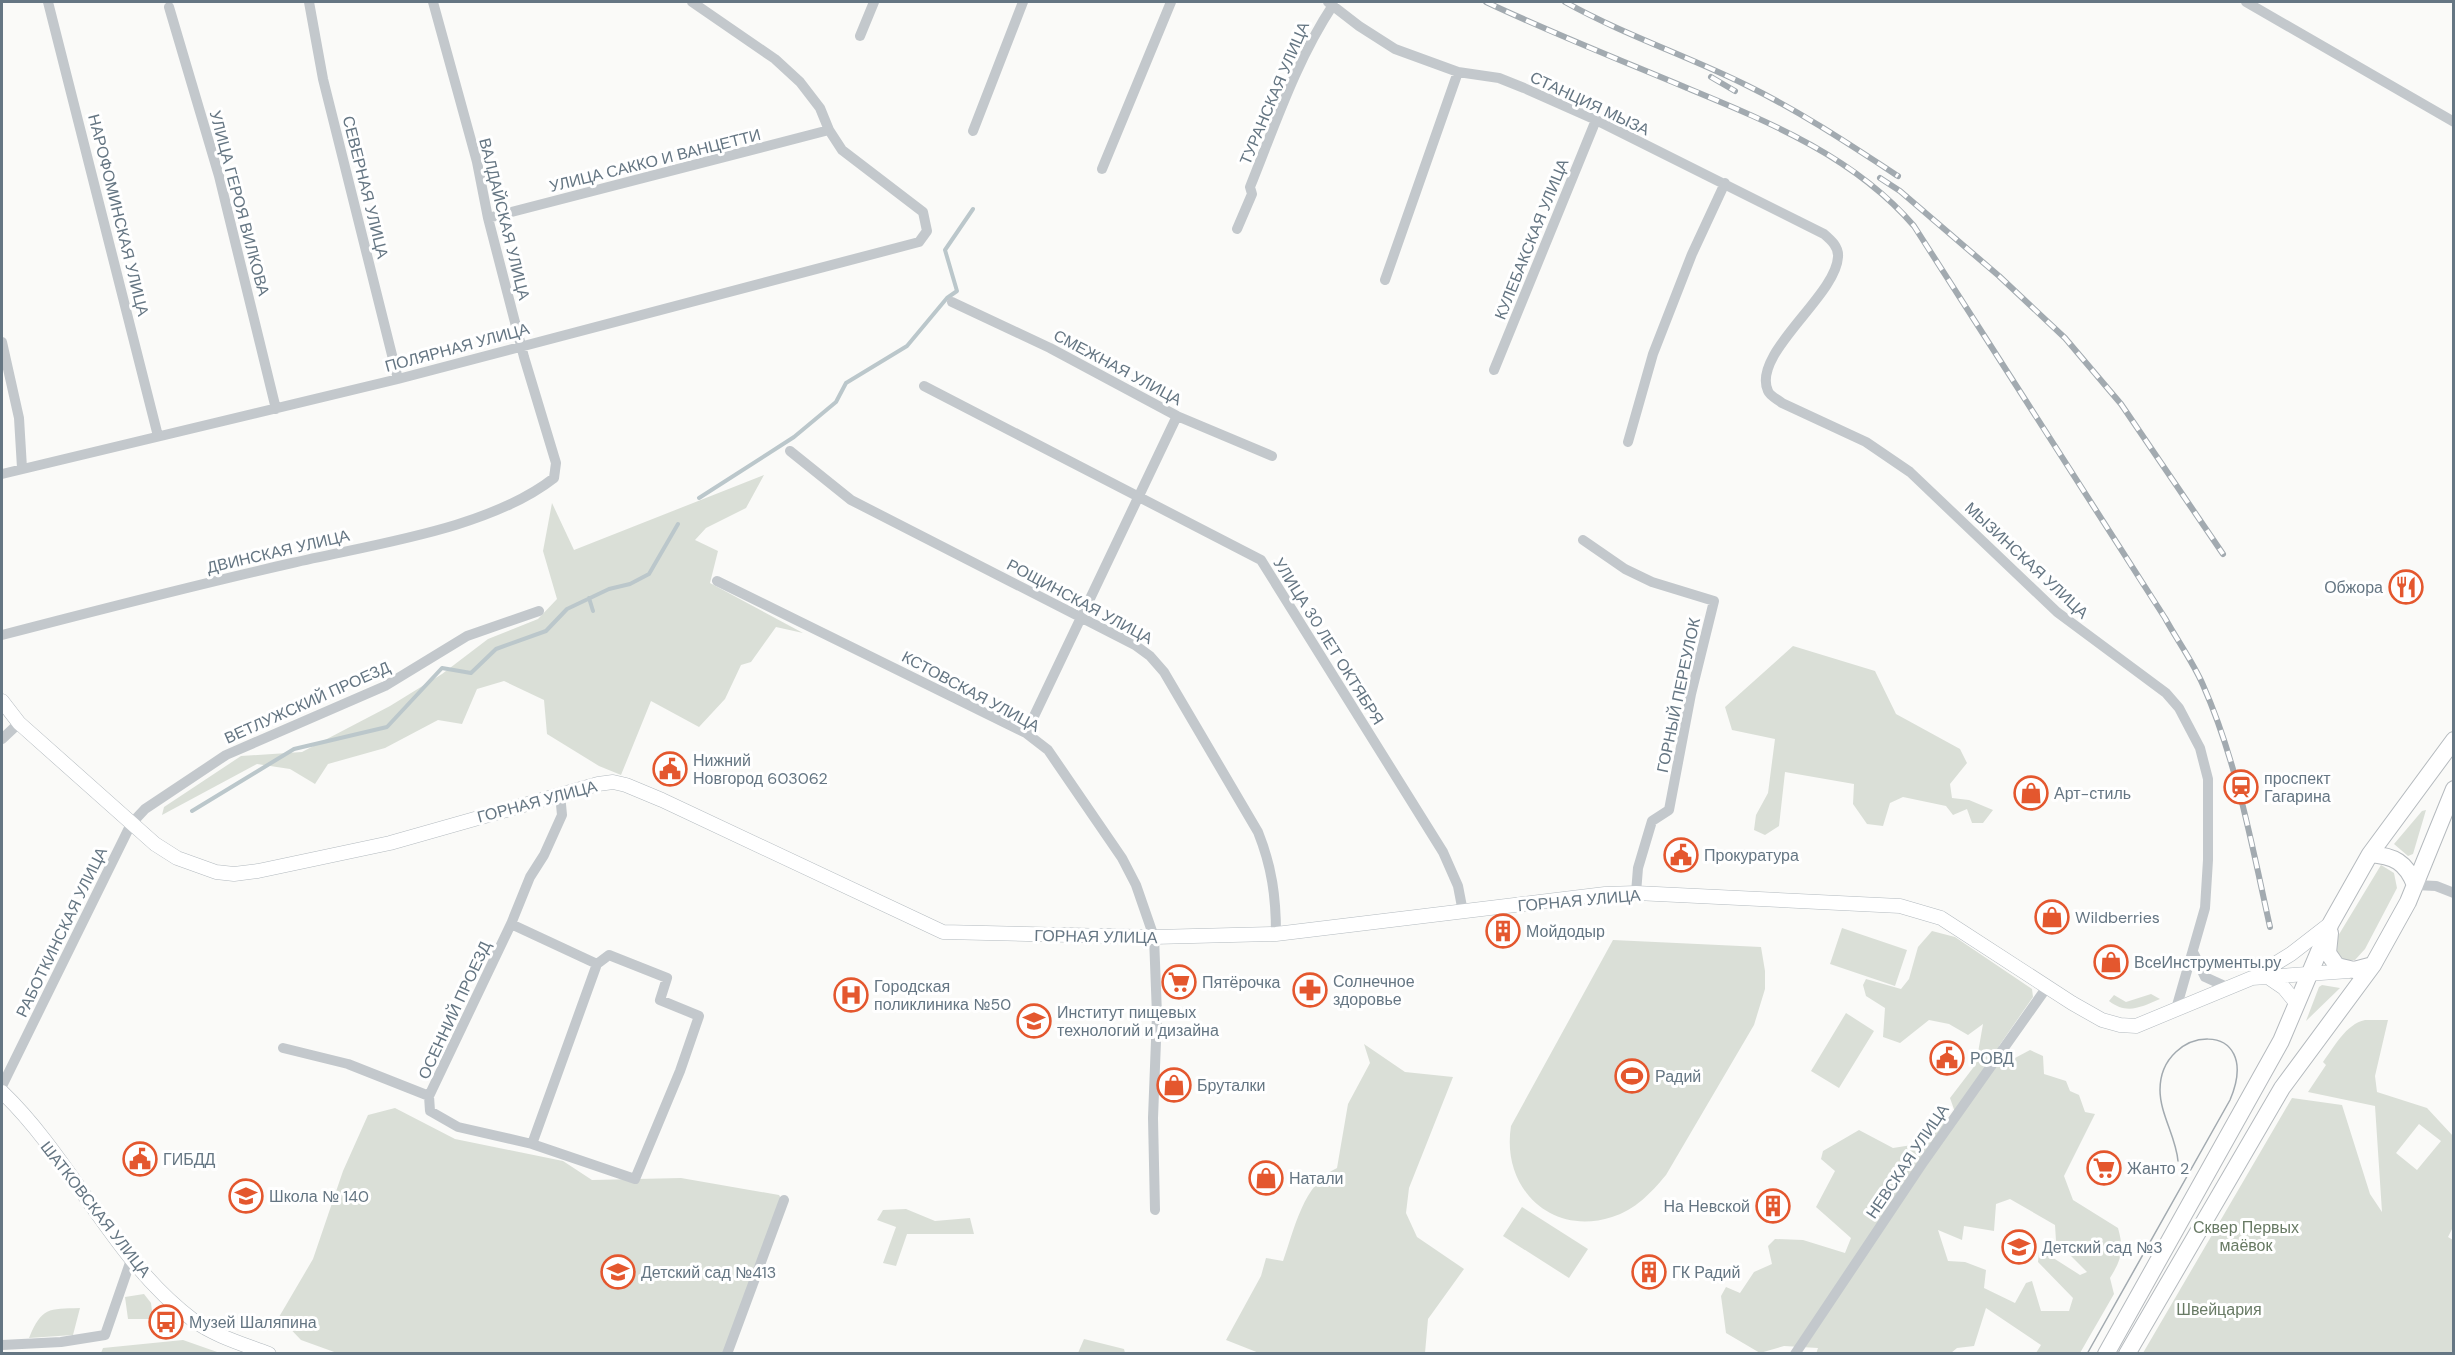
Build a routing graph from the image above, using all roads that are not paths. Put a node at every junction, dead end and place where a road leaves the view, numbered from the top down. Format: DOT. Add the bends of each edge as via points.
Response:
graph roads {
  1 [pos="48,2"];
  2 [pos="309,2"];
  3 [pos="433,2"];
  4 [pos="692,2"];
  5 [pos="874,2"];
  6 [pos="1023,2"];
  7 [pos="1171,2"];
  8 [pos="2246,2"];
  9 [pos="1331,3"];
  10 [pos="169,7"];
  11 [pos="860,36"];
  12 [pos="1458,72"];
  13 [pos="1596,120"];
  14 [pos="2454,122"];
  15 [pos="830,130"];
  16 [pos="973,131"];
  17 [pos="1102,169"];
  18 [pos="1725,183"];
  19 [pos="488,218"];
  20 [pos="1237,229"];
  21 [pos="1835,245"];
  22 [pos="1385,280"];
  23 [pos="952,302"];
  24 [pos="2,342"];
  25 [pos="521,345"];
  26 [pos="1494,370"];
  27 [pos="398,379"];
  28 [pos="924,386"];
  29 [pos="276,409"];
  30 [pos="1177,416"];
  31 [pos="158,436"];
  32 [pos="1628,442"];
  33 [pos="790,451"];
  34 [pos="1272,456"];
  35 [pos="22,468"];
  36 [pos="2,474"];
  37 [pos="554,478"];
  38 [pos="1140,497"];
  39 [pos="1583,540"];
  40 [pos="717,581"];
  41 [pos="539,611"];
  42 [pos="1080,616"];
  43 [pos="2,635"];
  44 [pos="2,701"];
  45 [pos="19,723"];
  46 [pos="1026,733"];
  47 [pos="2,739"];
  48 [pos="2454,740"];
  49 [pos="2454,789"];
  50 [pos="560,794"];
  51 [pos="131,824"];
  52 [pos="2370,854"];
  53 [pos="2415,885"];
  54 [pos="1636,893"];
  55 [pos="2454,893"];
  56 [pos="1463,912"];
  57 [pos="2331,923"];
  58 [pos="511,924"];
  59 [pos="1276,934"];
  60 [pos="1154,937"];
  61 [pos="2194,954"];
  62 [pos="597,964"];
  63 [pos="2373,965"];
  64 [pos="2354,970"];
  65 [pos="2309,973"];
  66 [pos="2259,976"];
  67 [pos="2047,987"];
  68 [pos="2227,987"];
  69 [pos="2296,1004"];
  70 [pos="2176,1009"];
  71 [pos="283,1048"];
  72 [pos="2,1086"];
  73 [pos="2,1092"];
  74 [pos="429,1096"];
  75 [pos="531,1144"];
  76 [pos="784,1200"];
  77 [pos="1155,1210"];
  78 [pos="132,1257"];
  79 [pos="2,1345"];
  80 [pos="268,1353"];
  81 [pos="727,1353"];
  82 [pos="1795,1353"];
  83 [pos="2106,1353"];
  84 [pos="2127,1353"];
  1 -- 31 [label="street, НАРОФОМИНСКАЯ УЛИЦА"];
  2 -- 27 [label="street, СЕВЕРНАЯ УЛИЦА" via="323,79"];
  3 -- 19 [label="street, ВАЛДАЙСКАЯ УЛИЦА" via="477,162"];
  4 -- 15 [label="street" via="775,59 800,82 820,108"];
  5 -- 11 [label="street"];
  6 -- 16 [label="street"];
  7 -- 17 [label="street"];
  8 -- 14 [label="street"];
  9 -- 12 [label="street, СТАНЦИЯ МЫЗА" via="1395,49"];
  9 -- 20 [label="street, ТУРАНСКАЯ УЛИЦА" via="1296,73"];
  10 -- 29 [label="street, УЛИЦА ГЕРОЯ ВИЛКОВА" via="216,166"];
  12 -- 13 [label="street, СТАНЦИЯ МЫЗА" via="1499,78"];
  12 -- 22 [label="street"];
  13 -- 18 [label="street, СТАНЦИЯ МЫЗА"];
  13 -- 26 [label="street, КУЛЕБАКСКАЯ УЛИЦА"];
  15 -- 19 [label="street, УЛИЦА САККО И ВАНЦЕТТИ"];
  15 -- 25 [label="street, ПОЛЯРНАЯ УЛИЦА" via="842,150 923,212 927,231 919,242"];
  18 -- 21 [label="street, СТАНЦИЯ МЫЗА" via="1824,234"];
  18 -- 32 [label="street" via="1653,354"];
  19 -- 25 [label="street, ВАЛДАЙСКАЯ УЛИЦА"];
  21 -- 61 [label="street, МЫЗИНСКАЯ УЛИЦА" via="1838,257 1832,275 1774,356 1767,372 1769,394 1866,442 1910,472 2057,612 2166,693 2179,708 2200,748 2208,779 2205,908"];
  23 -- 30 [label="street, СМЕЖНАЯ УЛИЦА" via="1050,348"];
  24 -- 35 [label="street" via="19,418"];
  25 -- 27 [label="street, ПОЛЯРНАЯ УЛИЦА"];
  25 -- 37 [label="street, ВАЛДАЙСКАЯ УЛИЦА" via="556,463"];
  27 -- 29 [label="street, ПОЛЯРНАЯ УЛИЦА"];
  28 -- 38 [label="street, УЛИЦА 30 ЛЕТ ОКТЯБРЯ"];
  29 -- 31 [label="street, ПОЛЯРНАЯ УЛИЦА"];
  30 -- 34 [label="street, СМЕЖНАЯ УЛИЦА"];
  30 -- 38 [label="street"];
  31 -- 35 [label="street, ПОЛЯРНАЯ УЛИЦА"];
  33 -- 42 [label="street, РОЩИНСКАЯ УЛИЦА" via="851,500"];
  35 -- 36 [label="street, ПОЛЯРНАЯ УЛИЦА"];
  37 -- 43 [label="street, ДВИНСКАЯ УЛИЦА" via="538,490 469,521"];
  38 -- 42 [label="street"];
  38 -- 56 [label="street, УЛИЦА 30 ЛЕТ ОКТЯБРЯ" via="1261,560 1443,852 1458,886"];
  39 -- 54 [label="street, ГОРНЫЙ ПЕРЕУЛОК" via="1652,582 1714,601 1669,810 1652,821 1638,868"];
  40 -- 46 [label="street, КСТОВСКАЯ УЛИЦА"];
  41 -- 51 [label="street, ВЕТЛУЖСКИЙ ПРОЕЗД" via="466,636 385,686 226,755 145,809"];
  42 -- 46 [label="street"];
  42 -- 59 [label="street, РОЩИНСКАЯ УЛИЦА" via="1135,645 1164,672 1262,841 1276,893"];
  44 -- 45 [label="main road, ГОРНАЯ УЛИЦА"];
  45 -- 47 [label="street"];
  45 -- 51 [label="main road, ГОРНАЯ УЛИЦА"];
  46 -- 60 [label="street, КСТОВСКАЯ УЛИЦА" via="1048,750 1122,858"];
  48 -- 52 [label="main road"];
  49 -- 53 [label="main road"];
  50 -- 51 [label="main road, ГОРНАЯ УЛИЦА" via="390,843 234,874 177,858"];
  50 -- 58 [label="street, ОСЕННИЙ ПРОЕЗД" via="562,815"];
  50 -- 60 [label="main road, ГОРНАЯ УЛИЦА" via="597,784 626,785 943,932"];
  51 -- 72 [label="street, РАБОТКИНСКАЯ УЛИЦА"];
  52 -- 53 [label="main road" via="2402,862"];
  52 -- 57 [label="main road"];
  53 -- 55 [label="street" via="2436,886"];
  53 -- 63 [label="main road"];
  54 -- 56 [label="main road, ГОРНАЯ УЛИЦА"];
  54 -- 67 [label="main road, ГОРНАЯ УЛИЦА" via="1916,909 1941,918"];
  56 -- 59 [label="main road, ГОРНАЯ УЛИЦА"];
  57 -- 64 [label="main road" via="2330,959 2337,966"];
  57 -- 65 [label="main road"];
  57 -- 66 [label="main road, ГОРНАЯ УЛИЦА"];
  58 -- 62 [label="street"];
  58 -- 74 [label="street, ОСЕННИЙ ПРОЕЗД"];
  59 -- 60 [label="main road, ГОРНАЯ УЛИЦА"];
  60 -- 77 [label="street, КСТОВСКАЯ УЛИЦА"];
  61 -- 68 [label="street" via="2205,977"];
  61 -- 70 [label="street, МЫЗИНСКАЯ УЛИЦА"];
  62 -- 75 [label="street"];
  62 -- 75 [label="street" via="609,955 668,978 660,1000 699,1016 680,1071 635,1179"];
  63 -- 64 [label="main road"];
  63 -- 84 [label="main road" via="2283,1089"];
  64 -- 65 [label="main road, ГОРНАЯ УЛИЦА"];
  65 -- 66 [label="main road, ГОРНАЯ УЛИЦА"];
  65 -- 69 [label="main road"];
  66 -- 68 [label="main road, ГОРНАЯ УЛИЦА"];
  66 -- 69 [label="main road" via="2284,988"];
  67 -- 70 [label="main road, ГОРНАЯ УЛИЦА" via="2102,1020 2120,1025 2136,1026"];
  67 -- 82 [label="street, НЕВСКАЯ УЛИЦА"];
  68 -- 70 [label="main road, ГОРНАЯ УЛИЦА"];
  69 -- 83 [label="main road" via="2268,1066"];
  71 -- 74 [label="street, ОСЕННИЙ ПРОЕЗД" via="348,1064"];
  73 -- 78 [label="main road, ШАТКОВСКАЯ УЛИЦА" via="21,1111"];
  74 -- 75 [label="street" via="430,1111 458,1127"];
  76 -- 81 [label="street"];
  78 -- 79 [label="street" via="105,1335"];
  78 -- 80 [label="main road, ШАТКОВСКАЯ УЛИЦА" via="170,1300 195,1321 226,1338"];
}
